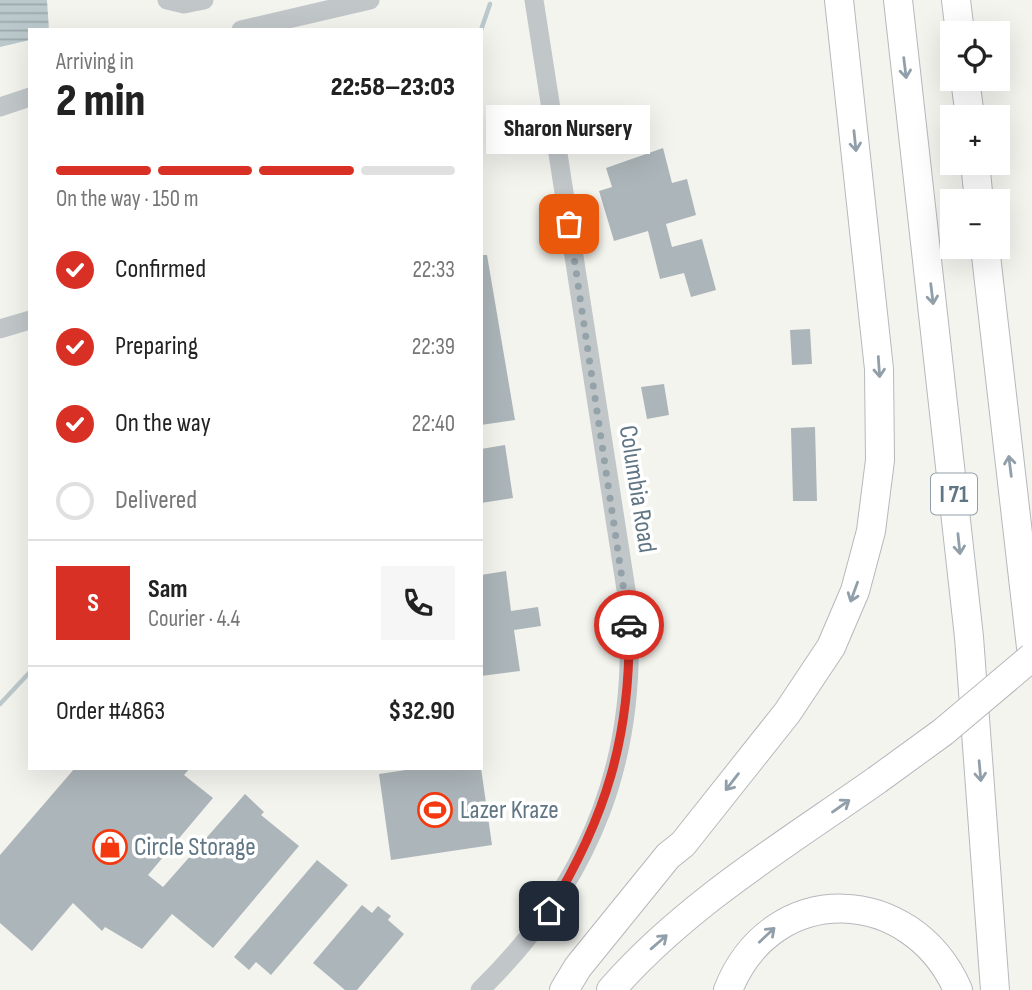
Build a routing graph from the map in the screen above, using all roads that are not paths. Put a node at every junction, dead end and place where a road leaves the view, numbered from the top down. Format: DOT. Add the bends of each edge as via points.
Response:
graph roads {
  1 [pos="167,0"];
  2 [pos="204,0"];
  3 [pos="370,0"];
  4 [pos="534,0"];
  5 [pos="839,0"];
  6 [pos="898,0"];
  7 [pos="956,0"];
  8 [pos="959,21"];
  9 [pos="250,28"];
  10 [pos="28,98"];
  11 [pos="0,107"];
  12 [pos="986,259"];
  13 [pos="28,321"];
  14 [pos="0,329"];
  15 [pos="1032,657"];
  16 [pos="480,990"];
  17 [pos="564,990"];
  18 [pos="611,990"];
  19 [pos="728,990"];
  20 [pos="958,990"];
  21 [pos="995,990"];
  1 -- 2 [label="street" via="184,4"];
  3 -- 9 [label="street"];
  4 -- 16 [label="street, Columbia Road" via="627,596 630,677 616,766 584,850 538,929"];
  5 -- 17 [label="highway, one-way" via="879,369 878,481 864,561 839,629 805,688"];
  6 -- 21 [label="highway, I 71, one-way" via="969,636"];
  7 -- 8 [label="highway"];
  10 -- 11 [label="street"];
  15 -- 12 [label="highway, I 71, one-way"];
  13 -- 14 [label="street"];
  18 -- 15 [label="highway, one-way, bridge" via="695,911 953,725"];
  19 -- 20 [label="highway, one-way" via="748,954 775,928 807,911 835,907 865,911 903,926 931,946 948,967"];
}
